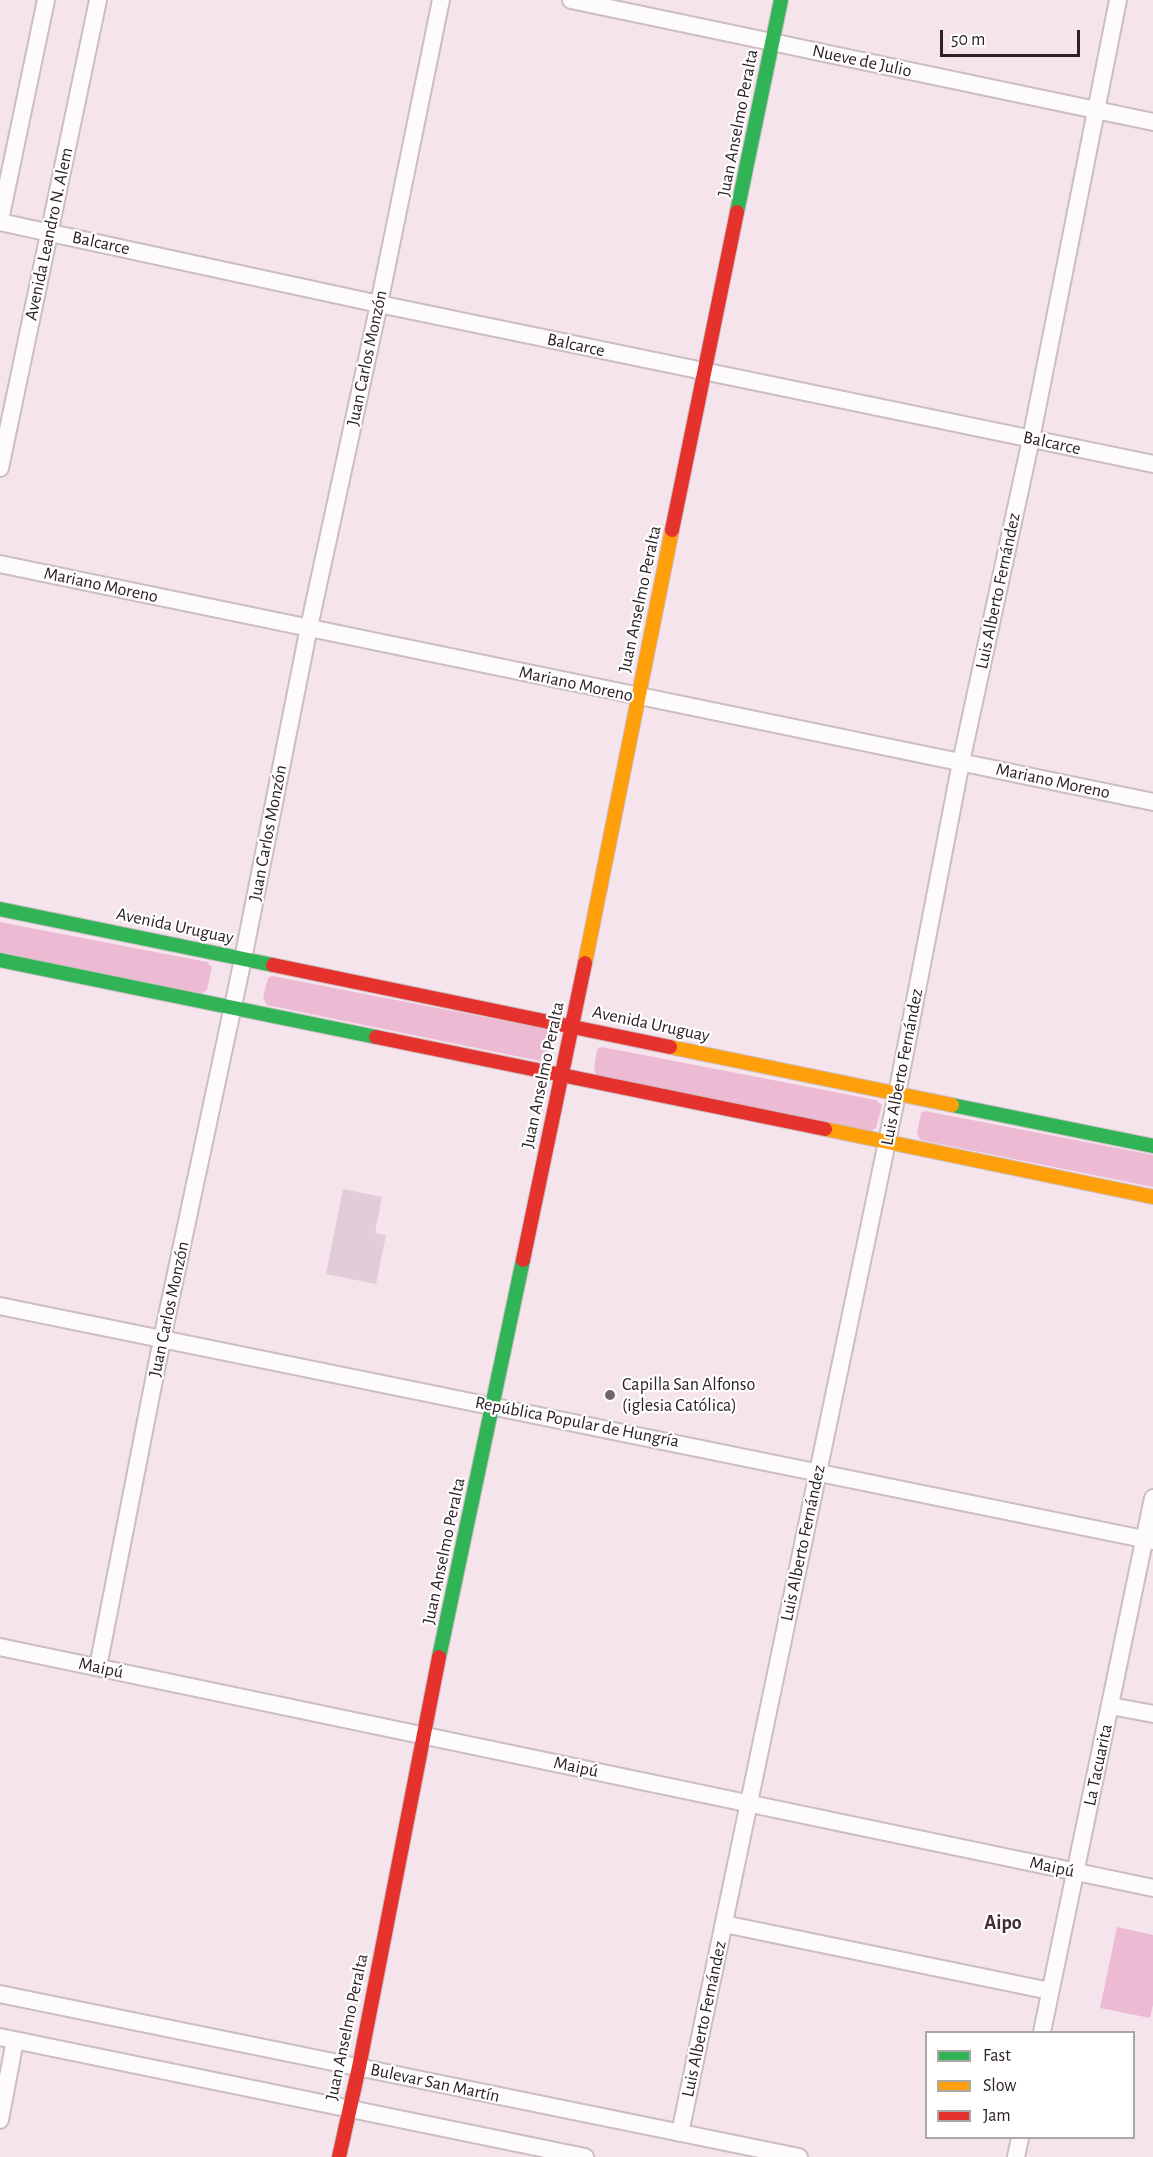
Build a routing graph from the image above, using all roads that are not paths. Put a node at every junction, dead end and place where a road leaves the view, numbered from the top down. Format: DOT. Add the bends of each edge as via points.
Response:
graph roads {
  1 [pos="45,0"];
  2 [pos="98,0"];
  3 [pos="441,0"];
  4 [pos="571,0"];
  5 [pos="781,0"];
  6 [pos="1118,0"];
  7 [pos="772,42"];
  8 [pos="1095,110"];
  9 [pos="1153,122"];
  10 [pos="0,221"];
  11 [pos="49,232"];
  12 [pos="379,304"];
  13 [pos="706,372"];
  14 [pos="1031,439"];
  15 [pos="1153,464"];
  16 [pos="0,468"];
  17 [pos="0,564"];
  18 [pos="309,627"];
  19 [pos="638,697"];
  20 [pos="961,762"];
  21 [pos="1153,802"];
  22 [pos="0,909"];
  23 [pos="243,959"];
  24 [pos="0,960"];
  25 [pos="232,1008"];
  26 [pos="572,1027"];
  27 [pos="562,1076"];
  28 [pos="897,1094"];
  29 [pos="887,1143"];
  30 [pos="1153,1146"];
  31 [pos="1153,1197"];
  32 [pos="0,1306"];
  33 [pos="162,1340"];
  34 [pos="492,1405"];
  35 [pos="818,1471"];
  36 [pos="1153,1498"];
  37 [pos="1149,1540"];
  38 [pos="0,1647"];
  39 [pos="98,1667"];
  40 [pos="1111,1706"];
  41 [pos="1153,1714"];
  42 [pos="423,1735"];
  43 [pos="749,1804"];
  44 [pos="1076,1872"];
  45 [pos="1153,1888"];
  46 [pos="724,1924"];
  47 [pos="1050,1991"];
  48 [pos="0,1994"];
  49 [pos="1041,2031"];
  50 [pos="8,2039"];
  51 [pos="359,2067"];
  52 [pos="348,2109"];
  53 [pos="0,2120"];
  54 [pos="680,2133"];
  55 [pos="1020,2139"];
  56 [pos="339,2157"];
  57 [pos="585,2157"];
  58 [pos="798,2157"];
  59 [pos="1016,2157"];
  1 -- 10 [label="street"];
  2 -- 11 [label="street, Avenida Leandro N. Alem"];
  3 -- 12 [label="street, Juan Carlos Monzón"];
  4 -- 7 [label="street, Nueve de Julio"];
  5 -- 7 [label="street, Juan Anselmo Peralta"];
  6 -- 8 [label="street, Luis Alberto Fernández"];
  7 -- 8 [label="street, Nueve de Julio"];
  7 -- 13 [label="street, Juan Anselmo Peralta"];
  8 -- 9 [label="street, Nueve de Julio"];
  8 -- 14 [label="street, Luis Alberto Fernández"];
  10 -- 11 [label="street, Balcarce"];
  11 -- 12 [label="street, Balcarce"];
  11 -- 16 [label="street, Avenida Leandro N. Alem"];
  12 -- 13 [label="street, Balcarce"];
  12 -- 18 [label="street, Juan Carlos Monzón"];
  13 -- 14 [label="street, Balcarce"];
  13 -- 19 [label="street, Juan Anselmo Peralta"];
  14 -- 15 [label="street, Balcarce"];
  14 -- 20 [label="street, Luis Alberto Fernández"];
  17 -- 18 [label="street, Mariano Moreno"];
  18 -- 19 [label="street, Mariano Moreno"];
  18 -- 23 [label="street, Juan Carlos Monzón"];
  19 -- 20 [label="street, Mariano Moreno"];
  19 -- 26 [label="street, Juan Anselmo Peralta"];
  20 -- 21 [label="street, Mariano Moreno"];
  20 -- 28 [label="street, Luis Alberto Fernández"];
  22 -- 23 [label="street, Avenida Uruguay"];
  23 -- 25 [label="street, Juan Carlos Monzón"];
  23 -- 26 [label="street, Avenida Uruguay"];
  24 -- 25 [label="street"];
  25 -- 27 [label="street"];
  25 -- 33 [label="street, Juan Carlos Monzón"];
  26 -- 27 [label="street, Juan Anselmo Peralta"];
  26 -- 28 [label="street, Avenida Uruguay"];
  27 -- 29 [label="street"];
  27 -- 34 [label="street, Juan Anselmo Peralta"];
  28 -- 29 [label="street, Luis Alberto Fernández"];
  28 -- 30 [label="street, Avenida Uruguay"];
  29 -- 31 [label="street"];
  29 -- 35 [label="street, Luis Alberto Fernández"];
  32 -- 33 [label="street, República Popular de Hungría"];
  33 -- 34 [label="street, República Popular de Hungría"];
  33 -- 39 [label="street, Juan Carlos Monzón"];
  34 -- 35 [label="street, República Popular de Hungría"];
  34 -- 42 [label="street, Juan Anselmo Peralta"];
  35 -- 37 [label="street, República Popular de Hungría"];
  35 -- 43 [label="street, Luis Alberto Fernández"];
  36 -- 37 [label="street, La Tacuarita"];
  37 -- 40 [label="street, La Tacuarita"];
  38 -- 39 [label="street, Maipú"];
  39 -- 42 [label="street, Maipú"];
  40 -- 41 [label="street"];
  40 -- 44 [label="street, La Tacuarita"];
  42 -- 43 [label="street, Maipú"];
  42 -- 51 [label="street, Juan Anselmo Peralta"];
  43 -- 44 [label="street, Maipú"];
  43 -- 46 [label="street, Luis Alberto Fernández"];
  44 -- 45 [label="street, Maipú"];
  44 -- 47 [label="street, La Tacuarita"];
  46 -- 47 [label="street"];
  46 -- 54 [label="street, Luis Alberto Fernández"];
  47 -- 49 [label="street, La Tacuarita"];
  48 -- 51 [label="street, Bulevar San Martín"];
  50 -- 52 [label="street"];
  50 -- 53 [label="street"];
  51 -- 52 [label="street, Juan Anselmo Peralta"];
  51 -- 54 [label="street, Bulevar San Martín"];
  52 -- 56 [label="street, Juan Anselmo Peralta"];
  52 -- 57 [label="street"];
  54 -- 58 [label="street, Bulevar San Martín"];
  55 -- 59 [label="street"];
}
